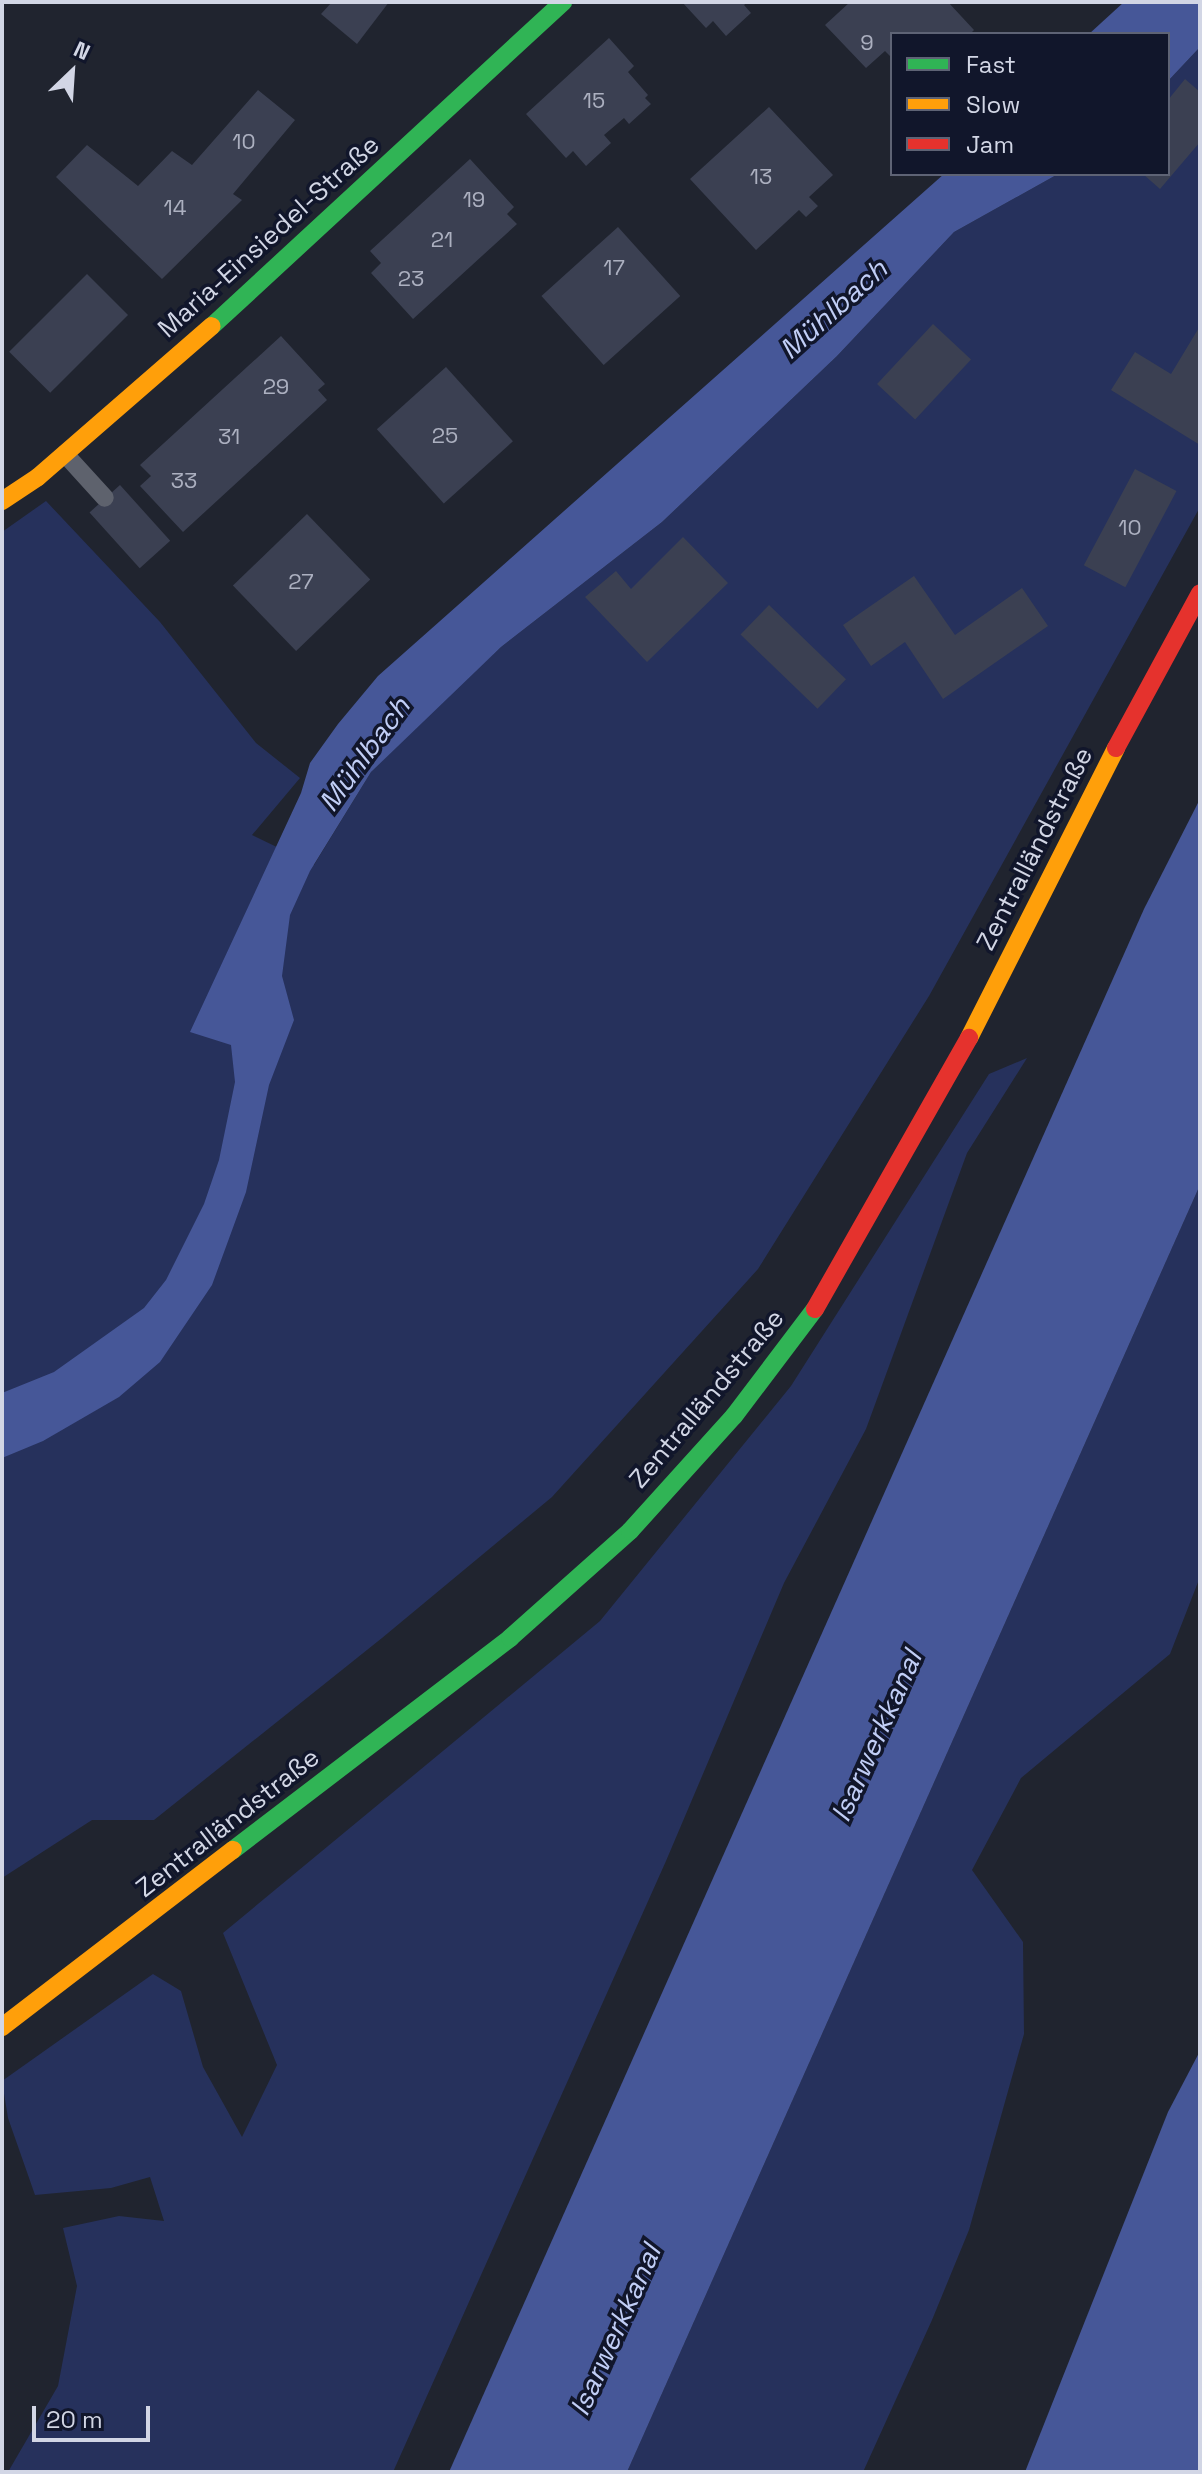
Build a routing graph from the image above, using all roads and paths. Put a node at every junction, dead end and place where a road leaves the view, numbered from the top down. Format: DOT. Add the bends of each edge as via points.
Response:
graph roads {
  1 [pos="563,2"];
  2 [pos="65,454"];
  3 [pos="105,498"];
  4 [pos="2,501"];
  5 [pos="1200,593"];
  6 [pos="2,2027"];
  1 -- 2 [label="street, Maria-Einsiedel-Straße" via="278,268"];
  2 -- 3 [label="lane"];
  2 -- 4 [label="street, Maria-Einsiedel-Straße"];
  5 -- 6 [label="street, Zentralländstraße" via="964,1046 818,1304 734,1416 630,1531 510,1638"];
}
